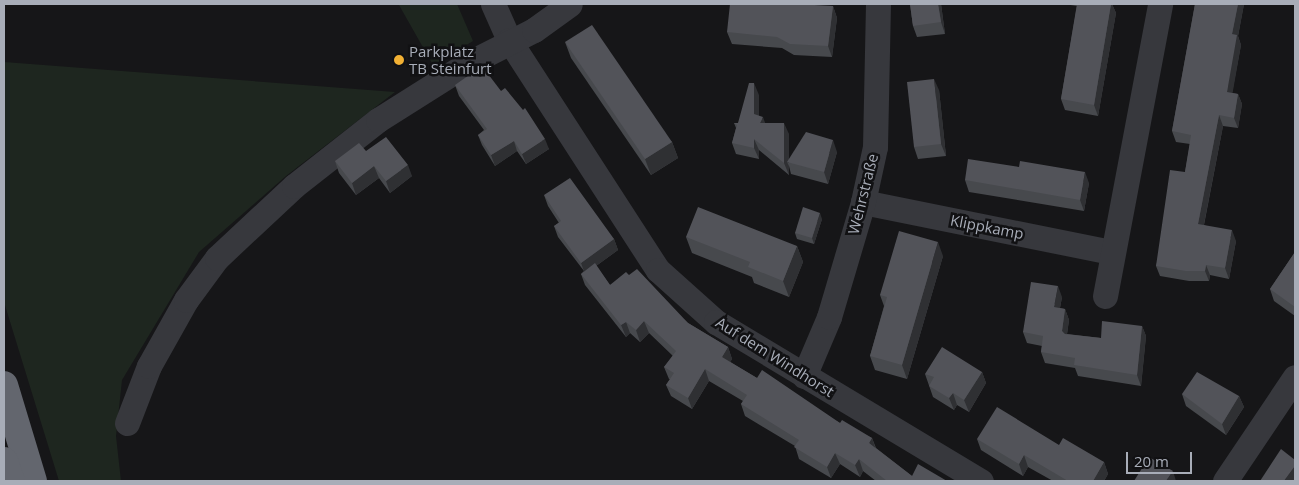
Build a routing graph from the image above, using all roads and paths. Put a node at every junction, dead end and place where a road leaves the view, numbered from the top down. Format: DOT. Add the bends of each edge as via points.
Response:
graph roads {
  1 [pos="493,4"];
  2 [pos="570,4"];
  3 [pos="878,4"];
  4 [pos="1160,4"];
  5 [pos="509,40"];
  6 [pos="863,202"];
  7 [pos="1111,252"];
  8 [pos="1105,296"];
  9 [pos="804,376"];
  10 [pos="1295,377"];
  11 [pos="4,385"];
  12 [pos="127,423"];
  13 [pos="4,461"];
  14 [pos="10,481"];
  15 [pos="33,481"];
  16 [pos="981,481"];
  17 [pos="1225,481"];
  1 -- 5 [label="street, Auf dem Windhorst"];
  2 -- 5 [label="street" via="534,30"];
  3 -- 6 [label="street, Wehrstraße" via="875,146"];
  4 -- 7 [label="street"];
  5 -- 9 [label="street, Auf dem Windhorst" via="658,270 716,322"];
  5 -- 12 [label="street" via="378,120 294,186 217,258 186,300 149,366"];
  6 -- 7 [label="street, Klippkamp"];
  6 -- 9 [label="street, Wehrstraße" via="829,317"];
  7 -- 8 [label="street"];
  9 -- 16 [label="street, Auf dem Windhorst"];
  10 -- 17 [label="street"];
  11 -- 15 [label="highway"];
  13 -- 14 [label="highway"];
}
